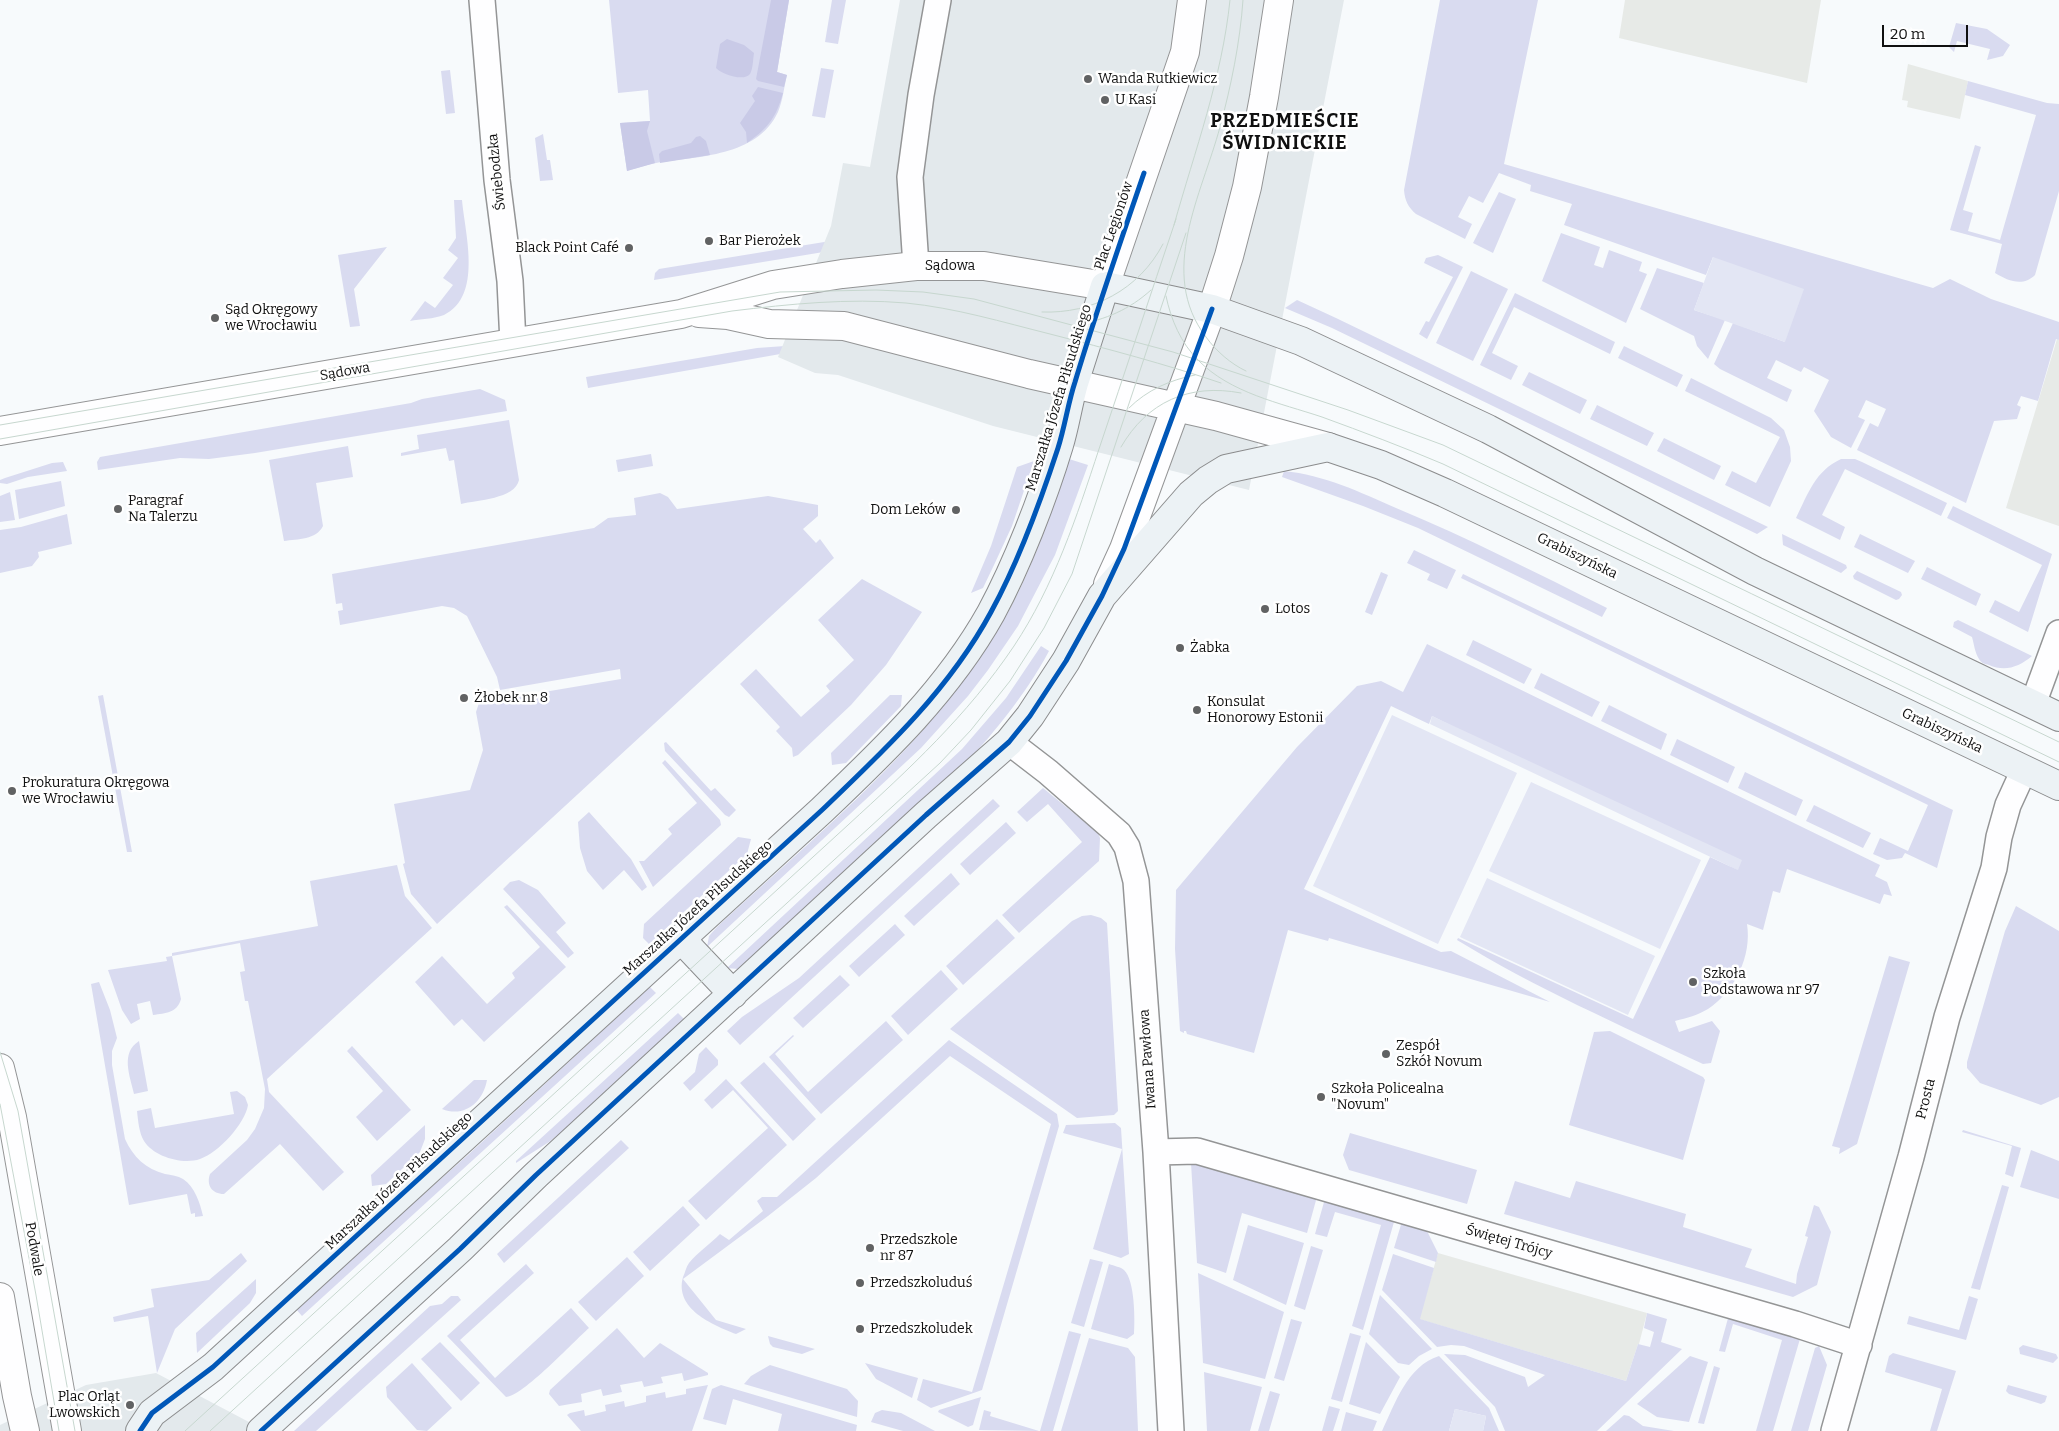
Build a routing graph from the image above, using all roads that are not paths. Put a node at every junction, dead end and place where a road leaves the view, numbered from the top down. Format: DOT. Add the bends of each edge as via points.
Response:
graph roads {
  1 [pos="482,0"];
  2 [pos="938,0"];
  3 [pos="1192,0"];
  4 [pos="1279,0"];
  5 [pos="916,266"];
  6 [pos="1105,286"];
  7 [pos="1212,309"];
  8 [pos="690,312"];
  9 [pos="513,343"];
  10 [pos="1074,384"];
  11 [pos="1176,407"];
  12 [pos="0,431"];
  13 [pos="1328,447"];
  14 [pos="1102,596"];
  15 [pos="2059,633"];
  16 [pos="2033,704"];
  17 [pos="2059,717"];
  18 [pos="1009,742"];
  19 [pos="2024,770"];
  20 [pos="2059,786"];
  21 [pos="681,939"];
  22 [pos="733,994"];
  23 [pos="0,1068"];
  24 [pos="1156,1152"];
  25 [pos="0,1297"];
  26 [pos="1860,1345"];
  27 [pos="25,1431"];
  28 [pos="67,1431"];
  29 [pos="140,1431"];
  30 [pos="260,1431"];
  31 [pos="1171,1431"];
  32 [pos="1834,1431"];
  1 -- 9 [label="street, Świebodzka" via="497,180 510,281"];
  2 -- 5 [label="street" via="910,177"];
  3 -- 6 [label="street, Plac Legionów" via="1185,52"];
  4 -- 7 [label="street" via="1247,187"];
  5 -- 6 [label="street, Sądowa" via="984,266"];
  5 -- 8 [label="street, Sądowa" via="773,284"];
  6 -- 7 [label="main road, Sądowa"];
  6 -- 10 [label="main road, Marszałka Józefa Piłsudskiego"];
  7 -- 11 [label="street"];
  7 -- 16 [label="main road" via="1301,341 1488,429 1756,571"];
  8 -- 9 [label="street, Sądowa"];
  8 -- 10 [label="street, Sądowa" via="728,315 769,324 844,326"];
  9 -- 12 [label="street, Sądowa"];
  10 -- 11 [label="street, Grabiszyńska"];
  10 -- 21 [label="main road, Marszałka Józefa Piłsudskiego" via="1058,446 1031,523 994,607 964,656 903,733"];
  11 -- 13 [label="street, Grabiszyńska"];
  11 -- 14 [label="street" via="1124,548"];
  13 -- 14 [label="main road" via="1226,469 1208,480 1191,494"];
  13 -- 19 [label="main road, Grabiszyńska" via="1445,493"];
  14 -- 18 [label="main road" via="1066,661"];
  15 -- 16 [label="street"];
  16 -- 17 [label="main road"];
  18 -- 22 [label="main road"];
  18 -- 24 [label="street, Iwana Pawłowa" via="1119,834 1127,847 1136,881"];
  19 -- 20 [label="main road, Grabiszyńska"];
  19 -- 26 [label="street, Prosta" via="2008,805 1994,868 1947,1017"];
  21 -- 22 [label="main road"];
  21 -- 29 [label="main road, Marszałka Józefa Piłsudskiego" via="213,1367 152,1413"];
  22 -- 30 [label="main road" via="536,1175 475,1236"];
  23 -- 28 [label="street, Podwale" via="12,1117"];
  24 -- 26 [label="street, Świętej Trójcy" via="1197,1151"];
  24 -- 31 [label="street, Iwana Pawłowa"];
  25 -- 27 [label="street"];
  26 -- 32 [label="street, Prosta"];
}
